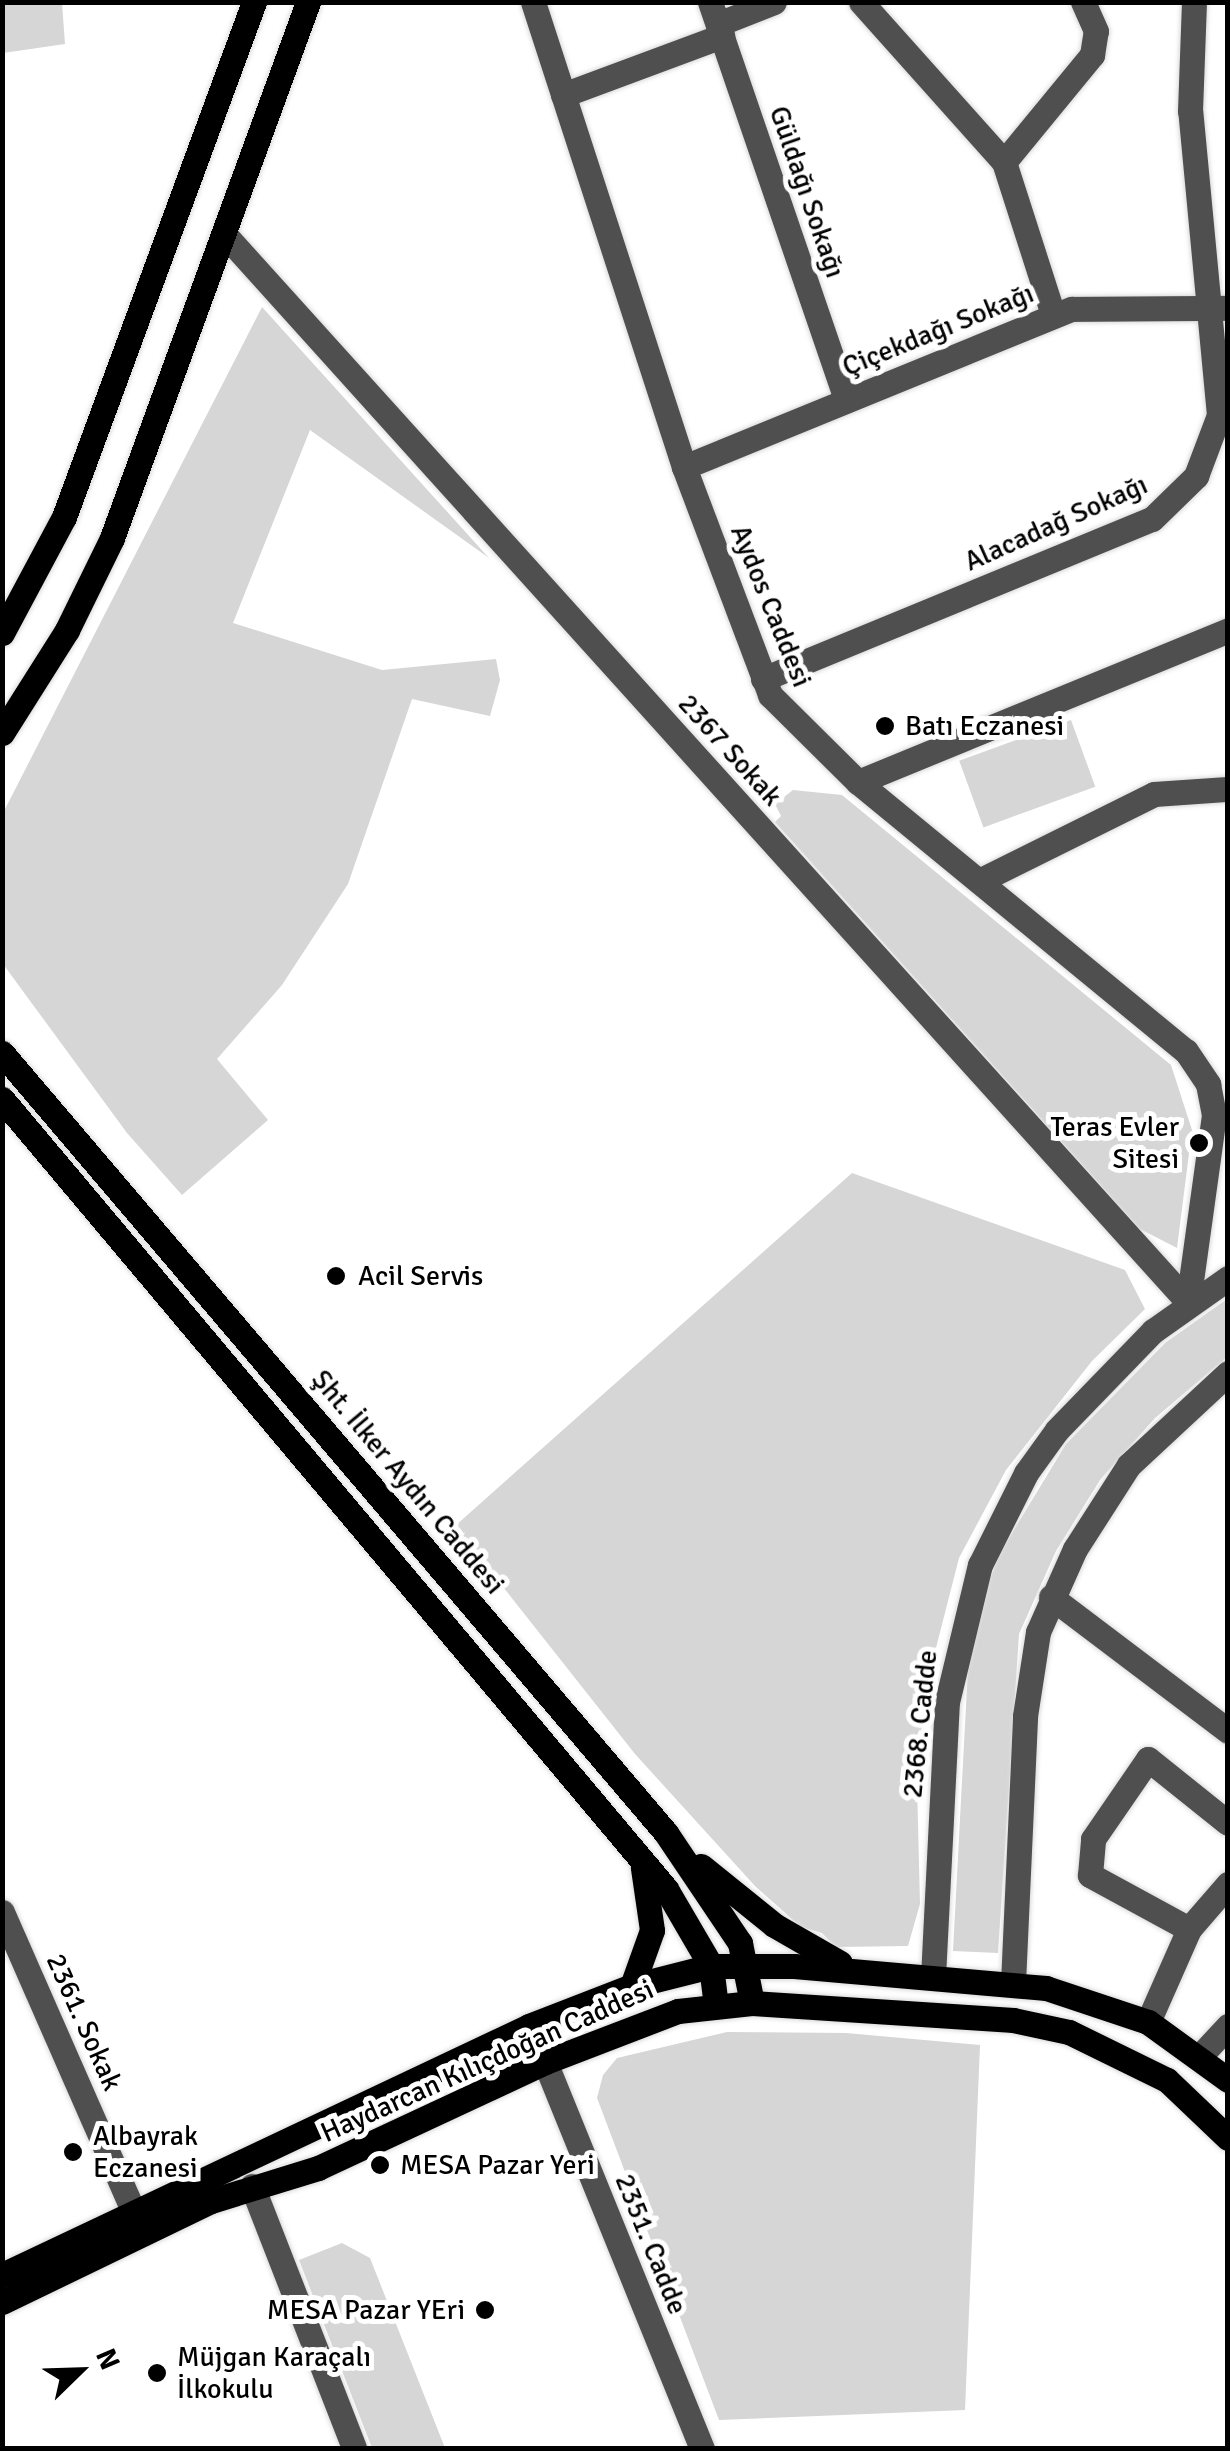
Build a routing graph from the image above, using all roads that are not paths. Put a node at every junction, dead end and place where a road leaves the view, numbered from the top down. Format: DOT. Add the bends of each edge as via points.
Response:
graph roads {
  1 [pos="254,2"];
  2 [pos="308,2"];
  3 [pos="533,2"];
  4 [pos="774,2"];
  5 [pos="861,2"];
  6 [pos="1084,2"];
  7 [pos="1194,2"];
  8 [pos="717,21"];
  9 [pos="563,95"];
  10 [pos="1004,162"];
  11 [pos="227,238"];
  12 [pos="1219,308"];
  13 [pos="1052,314"];
  14 [pos="846,400"];
  15 [pos="684,468"];
  16 [pos="1228,630"];
  17 [pos="2,634"];
  18 [pos="763,679"];
  19 [pos="2,733"];
  20 [pos="858,782"];
  21 [pos="1228,789"];
  22 [pos="979,881"];
  23 [pos="2,1053"];
  24 [pos="2,1099"];
  25 [pos="1228,1278"];
  26 [pos="214,1302"];
  27 [pos="1188,1302"];
  28 [pos="190,1323"];
  29 [pos="1228,1374"];
  30 [pos="1051,1598"];
  31 [pos="1228,1731"];
  32 [pos="1228,1823"];
  33 [pos="666,1833"];
  34 [pos="638,1854"];
  35 [pos="1228,1884"];
  36 [pos="2,1912"];
  37 [pos="1188,1929"];
  38 [pos="748,1963"];
  39 [pos="711,1966"];
  40 [pos="858,1971"];
  41 [pos="933,1977"];
  42 [pos="1013,1983"];
  43 [pos="632,1986"];
  44 [pos="752,2003"];
  45 [pos="716,2006"];
  46 [pos="1148,2022"];
  47 [pos="529,2026"];
  48 [pos="1228,2026"];
  49 [pos="1200,2056"];
  50 [pos="545,2062"];
  51 [pos="1228,2080"];
  52 [pos="1228,2138"];
  53 [pos="252,2186"];
  54 [pos="134,2212"];
  55 [pos="2,2275"];
  56 [pos="2,2302"];
  57 [pos="354,2448"];
  58 [pos="702,2448"];
  1 -- 17 [label="main road" via="64,517"];
  2 -- 11 [label="main road"];
  3 -- 9 [label="street, Aydos Caddesi"];
  4 -- 8 [label="street"];
  5 -- 10 [label="street"];
  6 -- 10 [label="street" via="1096,31 1092,55"];
  7 -- 12 [label="street, Alacadağ Sokağı" via="1190,111"];
  8 -- 9 [label="street"];
  8 -- 14 [label="street, Güldağı Sokağı"];
  9 -- 15 [label="street, Aydos Caddesi"];
  10 -- 13 [label="street"];
  11 -- 19 [label="main road" via="112,538 67,630"];
  11 -- 27 [label="street, 2367 Sokak"];
  12 -- 13 [label="street, Çiçekdağı Sokağı" via="1090,306"];
  12 -- 18 [label="street, Alacadağ Sokağı" via="1215,437 1196,476 1169,507"];
  13 -- 14 [label="street, Çiçekdağı Sokağı"];
  14 -- 15 [label="street, Çiçekdağı Sokağı"];
  15 -- 18 [label="street, Aydos Caddesi"];
  16 -- 20 [label="street"];
  18 -- 20 [label="street, Aydos Caddesi" via="779,708"];
  20 -- 22 [label="street, Aydos Caddesi"];
  21 -- 22 [label="street" via="1154,794"];
  22 -- 27 [label="street, Aydos Caddesi" via="1186,1051 1208,1084 1214,1115"];
  23 -- 26 [label="main road, Şht. İlker Aydın Caddesi"];
  24 -- 28 [label="main road"];
  25 -- 27 [label="street, 2368. Cadde"];
  26 -- 28 [label="main road"];
  26 -- 33 [label="main road, Şht. İlker Aydın Caddesi"];
  27 -- 41 [label="street, 2368. Cadde" via="1056,1430 1026,1473 980,1565 948,1702"];
  28 -- 34 [label="main road"];
  29 -- 30 [label="street" via="1129,1466"];
  30 -- 31 [label="street"];
  30 -- 42 [label="street" via="1028,1671"];
  32 -- 37 [label="street" via="1148,1759 1093,1839 1090,1874"];
  33 -- 38 [label="main road, Şht. İlker Aydın Caddesi"];
  33 -- 40 [label="main road" via="774,1925"];
  34 -- 39 [label="main road" via="684,1912"];
  34 -- 43 [label="main road" via="652,1930"];
  35 -- 37 [label="street"];
  36 -- 54 [label="street, 2361. Sokak"];
  37 -- 46 [label="street"];
  38 -- 39 [label="main road, Haydarcan Kılıçdoğan Caddesi"];
  38 -- 40 [label="main road, Haydarcan Kılıçdoğan Caddesi"];
  38 -- 44 [label="main road"];
  39 -- 43 [label="main road, Haydarcan Kılıçdoğan Caddesi"];
  39 -- 45 [label="main road"];
  40 -- 41 [label="main road, Haydarcan Kılıçdoğan Caddesi"];
  41 -- 42 [label="main road, Haydarcan Kılıçdoğan Caddesi"];
  42 -- 46 [label="main road, Haydarcan Kılıçdoğan Caddesi" via="1086,1998"];
  43 -- 47 [label="main road, Haydarcan Kılıçdoğan Caddesi"];
  44 -- 45 [label="main road, Haydarcan Kılıçdoğan Caddesi"];
  44 -- 52 [label="main road, Haydarcan Kılıçdoğan Caddesi" via="1012,2020 1069,2032 1166,2080"];
  45 -- 50 [label="main road, Haydarcan Kılıçdoğan Caddesi" via="678,2011"];
  46 -- 49 [label="main road, Haydarcan Kılıçdoğan Caddesi"];
  47 -- 50 [label="main road"];
  47 -- 54 [label="main road, Haydarcan Kılıçdoğan Caddesi"];
  48 -- 49 [label="street"];
  49 -- 51 [label="main road, Haydarcan Kılıçdoğan Caddesi"];
  50 -- 53 [label="main road, Haydarcan Kılıçdoğan Caddesi" via="318,2168"];
  50 -- 58 [label="street, 2351. Cadde"];
  53 -- 56 [label="main road, Haydarcan Kılıçdoğan Caddesi"];
  53 -- 57 [label="street"];
  54 -- 55 [label="main road, Haydarcan Kılıçdoğan Caddesi"];
}
